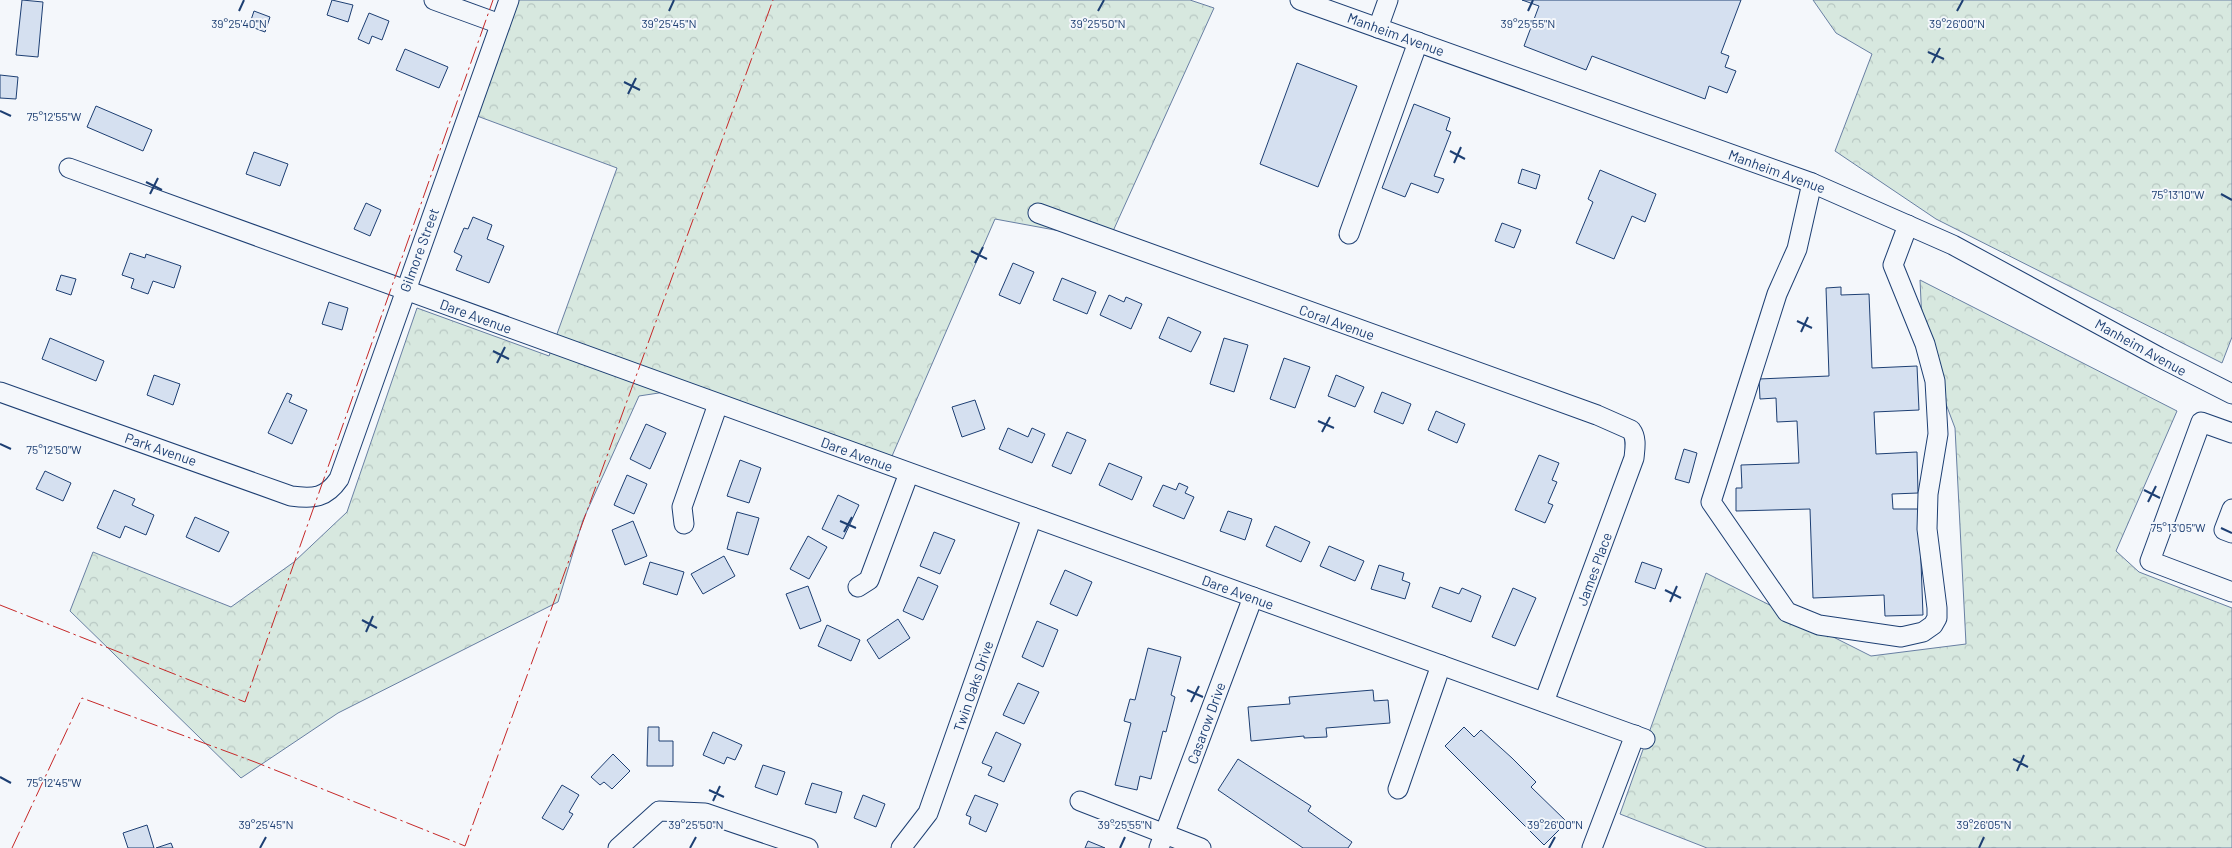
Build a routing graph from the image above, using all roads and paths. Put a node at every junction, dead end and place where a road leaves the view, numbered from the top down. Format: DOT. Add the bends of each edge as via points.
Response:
graph roads {
  1 [pos="434,0"];
  2 [pos="508,0"];
  3 [pos="1300,0"];
  4 [pos="1388,0"];
  5 [pos="500,24"];
  6 [pos="1378,28"];
  7 [pos="1418,42"];
  8 [pos="69,168"];
  9 [pos="1812,183"];
  10 [pos="1038,212"];
  11 [pos="1908,225"];
  12 [pos="1349,234"];
  13 [pos="405,290"];
  14 [pos="0,392"];
  15 [pos="2232,394"];
  16 [pos="718,404"];
  17 [pos="2232,433"];
  18 [pos="1634,434"];
  19 [pos="909,473"];
  20 [pos="323,494"];
  21 [pos="2232,509"];
  22 [pos="1032,517"];
  23 [pos="684,524"];
  24 [pos="2232,534"];
  25 [pos="858,587"];
  26 [pos="2232,592"];
  27 [pos="1253,597"];
  28 [pos="1441,665"];
  29 [pos="1544,702"];
  30 [pos="1398,789"];
  31 [pos="1080,801"];
  32 [pos="1162,841"];
  33 [pos="618,848"];
  34 [pos="808,848"];
  35 [pos="901,848"];
  36 [pos="1201,848"];
  37 [pos="1592,848"];
  1 -- 5 [label="street"];
  2 -- 5 [label="street, Gilmore Street"];
  3 -- 6 [label="street, Manheim Avenue"];
  4 -- 6 [label="street"];
  5 -- 13 [label="street, Gilmore Street"];
  6 -- 7 [label="street, Manheim Avenue"];
  7 -- 9 [label="street, Manheim Avenue"];
  7 -- 12 [label="street"];
  8 -- 13 [label="street, Dare Avenue"];
  9 -- 11 [label="street, Manheim Avenue"];
  9 -- 11 [label="street" via="1797,250 1777,294 1711,502 1787,612 1819,625 1901,637 1923,632 1932,625 1938,608 1926,529 1938,434 1935,381 1925,344 1893,265"];
  10 -- 18 [label="street, Coral Avenue" via="1597,415 1620,424"];
  11 -- 15 [label="street, Manheim Avenue" via="2013,276 2174,366"];
  13 -- 16 [label="street, Dare Avenue"];
  13 -- 20 [label="street, Gilmore Street" via="339,479 332,489"];
  14 -- 20 [label="street, Park Avenue" via="292,496 307,498"];
  16 -- 19 [label="street, Dare Avenue"];
  16 -- 23 [label="street" via="682,507"];
  17 -- 26 [label="street" via="2201,422 2150,561"];
  18 -- 29 [label="street, James Place" via="1634,458"];
  19 -- 22 [label="street, Dare Avenue"];
  19 -- 25 [label="street" via="869,580"];
  21 -- 24 [label="street" via="2224,530"];
  22 -- 27 [label="street, Dare Avenue"];
  22 -- 35 [label="street, Twin Oaks Drive" via="928,812"];
  27 -- 28 [label="street, Dare Avenue"];
  27 -- 32 [label="street, Casarow Drive"];
  28 -- 29 [label="street, Dare Avenue"];
  28 -- 30 [label="street"];
  29 -- 37 [label="street, Dare Avenue" via="1640,737"];
  31 -- 32 [label="street"];
  32 -- 36 [label="street"];
  33 -- 34 [label="street" via="658,812 705,813"];
}
